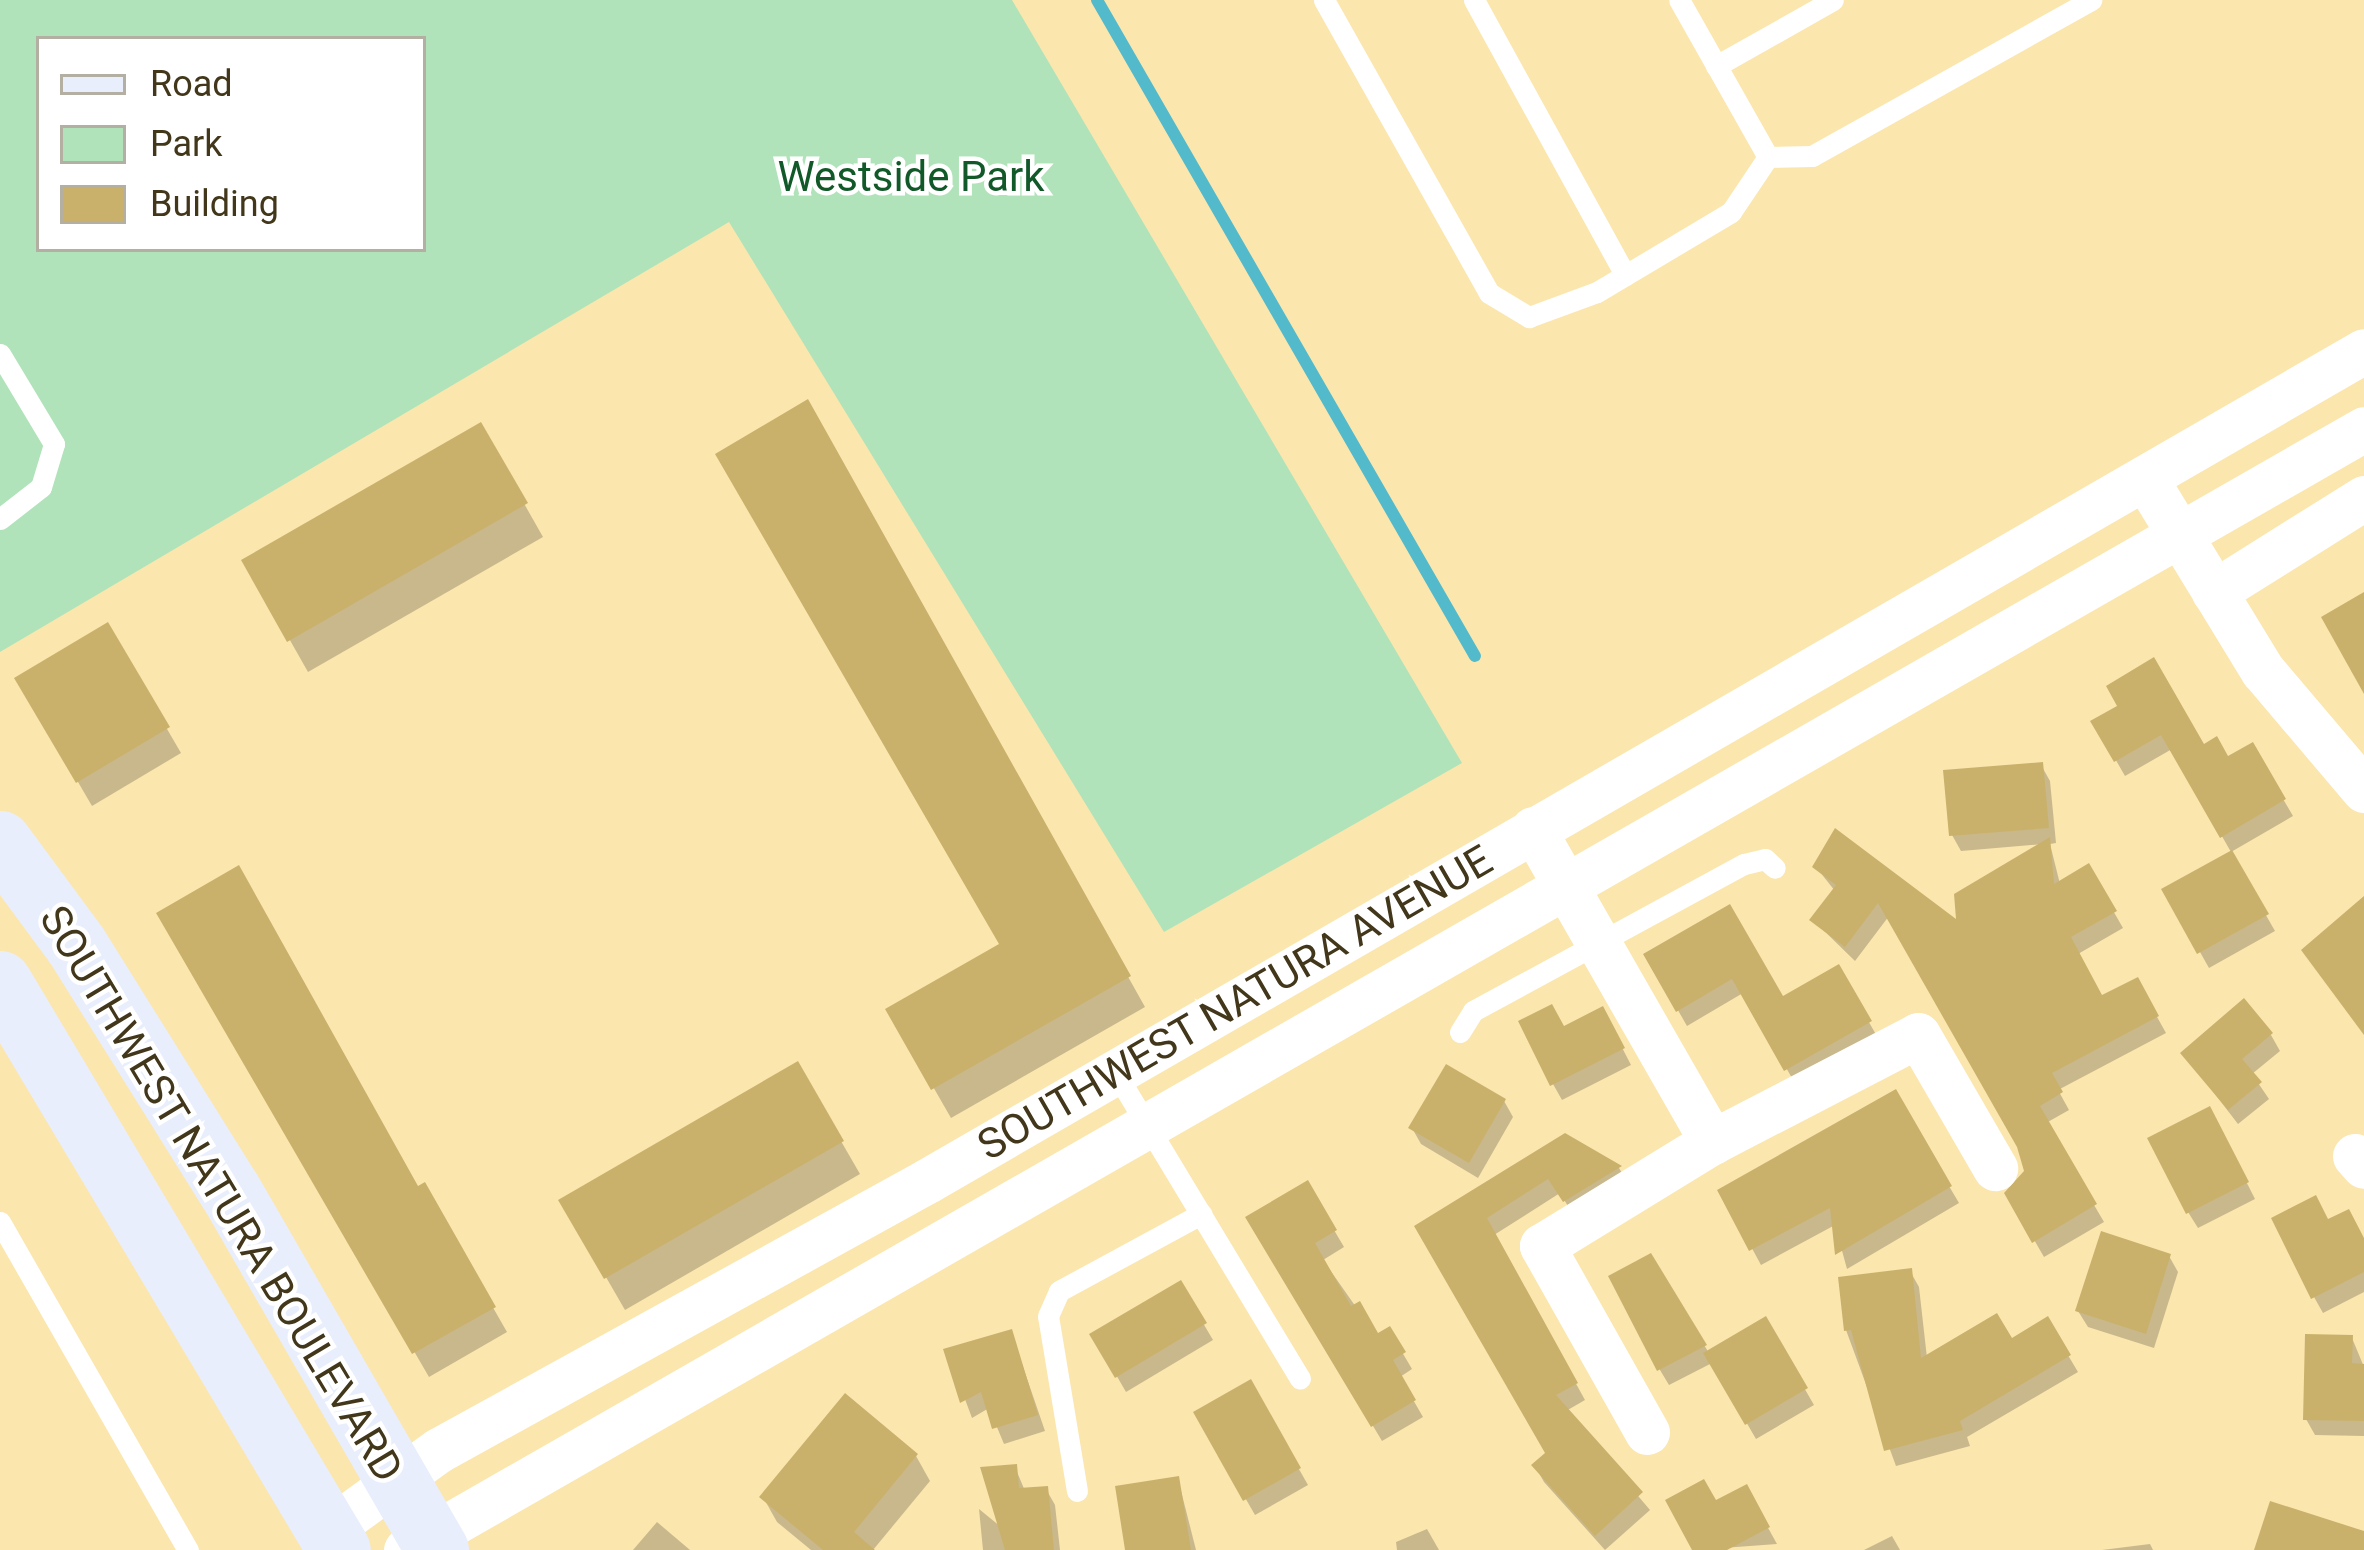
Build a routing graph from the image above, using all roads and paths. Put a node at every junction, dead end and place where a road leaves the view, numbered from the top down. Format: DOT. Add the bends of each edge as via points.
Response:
graph roads {
  1 [pos="1324,0"];
  2 [pos="1474,0"];
  3 [pos="1679,0"];
  4 [pos="1833,0"];
  5 [pos="2091,0"];
  6 [pos="1716,66"];
  7 [pos="1768,157"];
  8 [pos="1625,275"];
  9 [pos="2364,351"];
  10 [pos="0,354"];
  11 [pos="2364,429"];
  12 [pos="2145,478"];
  13 [pos="2364,498"];
  14 [pos="0,520"];
  15 [pos="2180,535"];
  16 [pos="2214,592"];
  17 [pos="2364,790"];
  18 [pos="1533,829"];
  19 [pos="0,842"];
  20 [pos="1775,868"];
  21 [pos="1568,888"];
  22 [pos="1599,943"];
  23 [pos="0,982"];
  24 [pos="1460,1032"];
  25 [pos="1115,1072"];
  26 [pos="1148,1128"];
  27 [pos="1712,1142"];
  28 [pos="1995,1168"];
  29 [pos="1201,1214"];
  30 [pos="0,1222"];
  31 [pos="619,1351"];
  32 [pos="1300,1379"];
  33 [pos="650,1411"];
  34 [pos="1647,1432"];
  35 [pos="395,1480"];
  36 [pos="1077,1491"];
  37 [pos="326,1540"];
  38 [pos="424,1546"];
  39 [pos="188,1550"];
  1 -- 8 [label="lane" via="1489,293 1529,317"];
  2 -- 8 [label="lane"];
  3 -- 6 [label="lane"];
  4 -- 6 [label="lane"];
  5 -- 7 [label="lane" via="1812,156"];
  6 -- 7 [label="lane"];
  7 -- 8 [label="lane" via="1731,212"];
  9 -- 12 [label="street, SOUTHWEST NATURA AVENUE"];
  10 -- 14 [label="lane" via="54,443 41,487"];
  11 -- 15 [label="street, SOUTHWEST NATURA AVENUE"];
  12 -- 15 [label="street"];
  12 -- 18 [label="street, SOUTHWEST NATURA AVENUE"];
  13 -- 16 [label="street"];
  15 -- 16 [label="street"];
  15 -- 21 [label="street, SOUTHWEST NATURA AVENUE"];
  16 -- 17 [label="street" via="2263,671"];
  18 -- 21 [label="street"];
  18 -- 25 [label="street, SOUTHWEST NATURA AVENUE"];
  19 -- 35 [label="street, SOUTHWEST NATURA BOULEVARD" via="76,945 230,1191"];
  20 -- 22 [label="lane" via="1765,859 1744,864"];
  21 -- 22 [label="street"];
  21 -- 26 [label="street, SOUTHWEST NATURA AVENUE"];
  22 -- 24 [label="lane" via="1473,1011"];
  22 -- 27 [label="street"];
  23 -- 37 [label="street, SOUTHWEST NATURA BOULEVARD"];
  25 -- 26 [label="lane"];
  25 -- 31 [label="street, SOUTHWEST NATURA AVENUE"];
  26 -- 29 [label="lane"];
  26 -- 33 [label="street, SOUTHWEST NATURA AVENUE"];
  27 -- 28 [label="street" via="1918,1036"];
  27 -- 34 [label="street" via="1542,1246"];
  29 -- 32 [label="lane"];
  29 -- 36 [label="lane" via="1059,1291 1048,1316"];
  30 -- 39 [label="lane"];
  31 -- 33 [label="street"];
  31 -- 35 [label="street, SOUTHWEST NATURA AVENUE"];
  33 -- 38 [label="street, SOUTHWEST NATURA AVENUE"];
  35 -- 37 [label="street, SOUTHWEST NATURA AVENUE"];
  35 -- 38 [label="street, SOUTHWEST NATURA BOULEVARD"];
}
